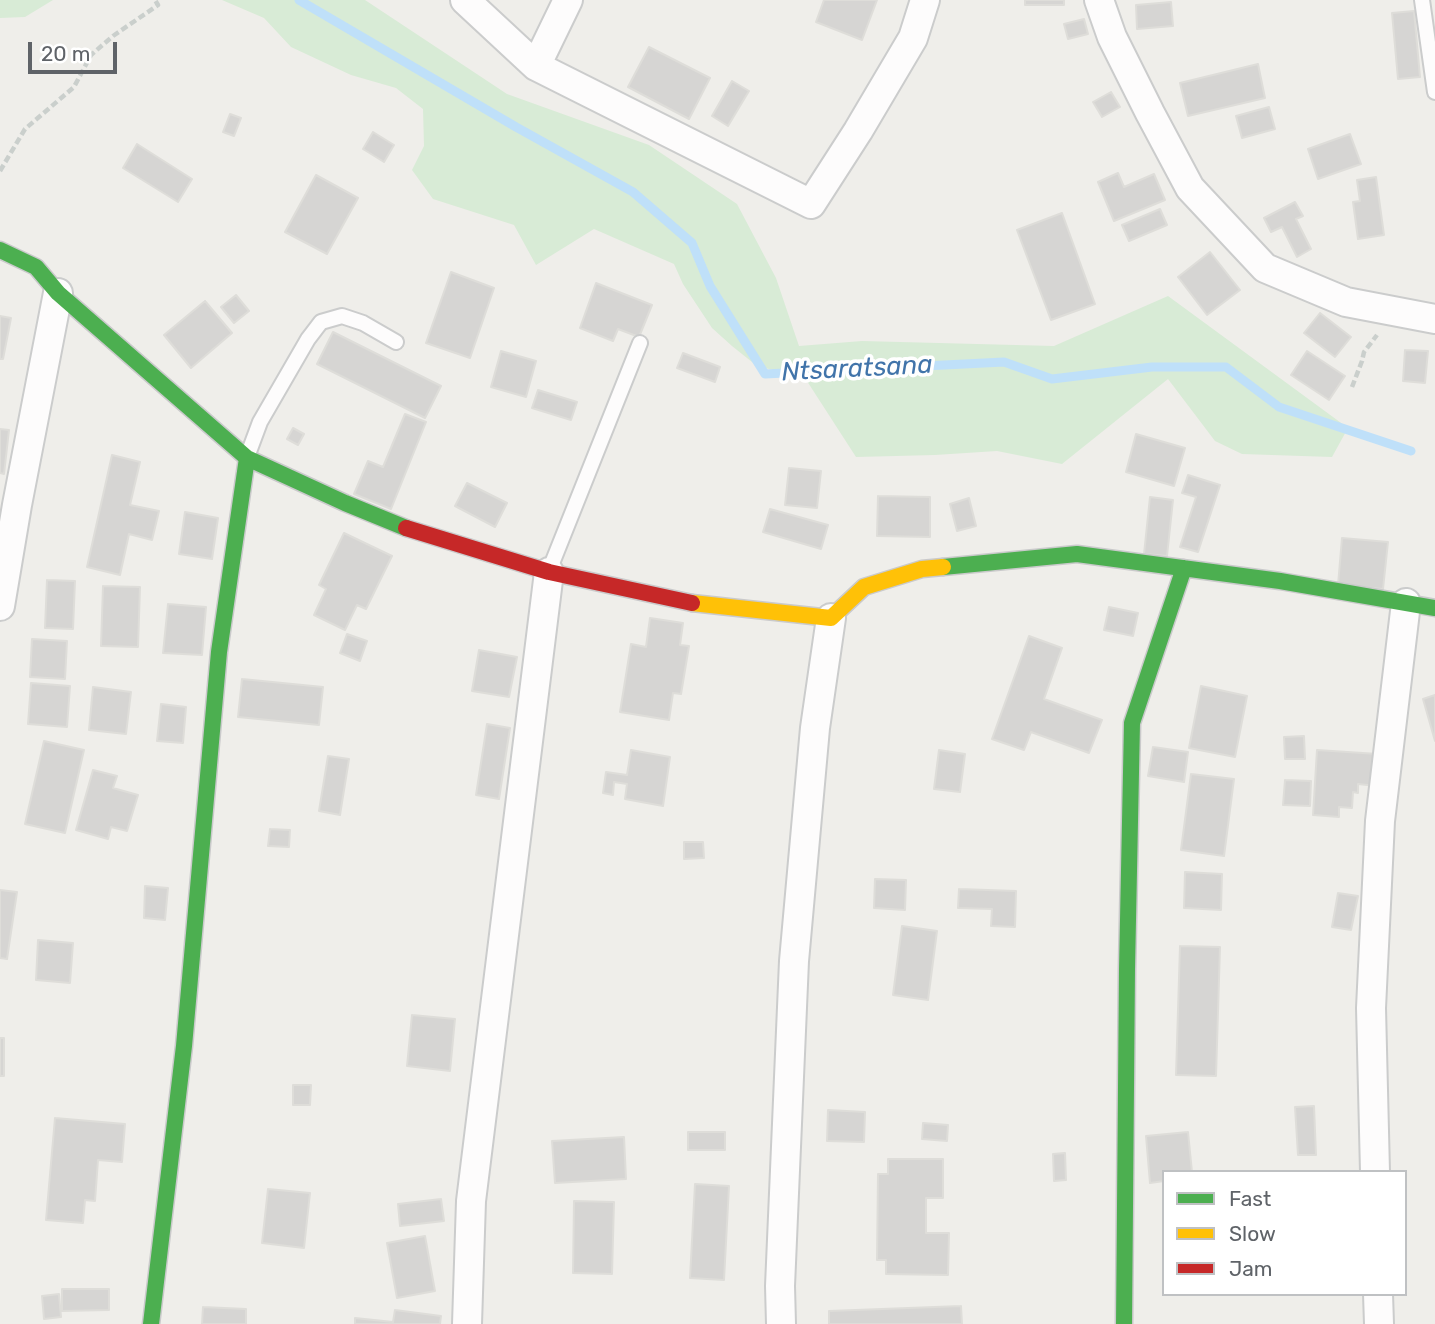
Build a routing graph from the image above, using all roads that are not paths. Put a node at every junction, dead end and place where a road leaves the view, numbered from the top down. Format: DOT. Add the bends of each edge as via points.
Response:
graph roads {
  1 [pos="465,0"];
  2 [pos="568,0"];
  3 [pos="925,0"];
  4 [pos="1099,0"];
  5 [pos="1422,0"];
  6 [pos="536,66"];
  7 [pos="1435,92"];
  8 [pos="0,250"];
  9 [pos="58,293"];
  10 [pos="1435,320"];
  11 [pos="396,342"];
  12 [pos="640,344"];
  13 [pos="247,458"];
  14 [pos="1184,568"];
  15 [pos="549,572"];
  16 [pos="1406,603"];
  17 [pos="0,606"];
  18 [pos="1435,608"];
  19 [pos="831,618"];
  20 [pos="1375,1170"];
  21 [pos="1378,1296"];
  22 [pos="151,1324"];
  23 [pos="467,1324"];
  24 [pos="781,1324"];
  25 [pos="1124,1324"];
  26 [pos="1379,1324"];
  1 -- 6 [label="street"];
  2 -- 6 [label="street"];
  3 -- 6 [label="street" via="913,38 811,204"];
  4 -- 10 [label="street" via="1112,37 1190,188 1265,268 1346,302"];
  5 -- 7 [label="lane"];
  8 -- 9 [label="street" via="36,267"];
  9 -- 13 [label="street"];
  9 -- 17 [label="street"];
  11 -- 13 [label="lane" via="342,316 321,322 260,422"];
  12 -- 15 [label="lane"];
  13 -- 15 [label="street" via="417,533"];
  13 -- 22 [label="street" via="219,652 184,1046"];
  14 -- 16 [label="street"];
  14 -- 19 [label="street" via="1077,554 922,569 864,587"];
  14 -- 25 [label="street" via="1132,723"];
  15 -- 19 [label="street" via="688,603"];
  15 -- 23 [label="street" via="471,1200"];
  16 -- 18 [label="street"];
  16 -- 20 [label="street" via="1380,821 1371,1008"];
  19 -- 24 [label="street" via="815,728 793,961"];
  21 -- 26 [label="street"];
}
